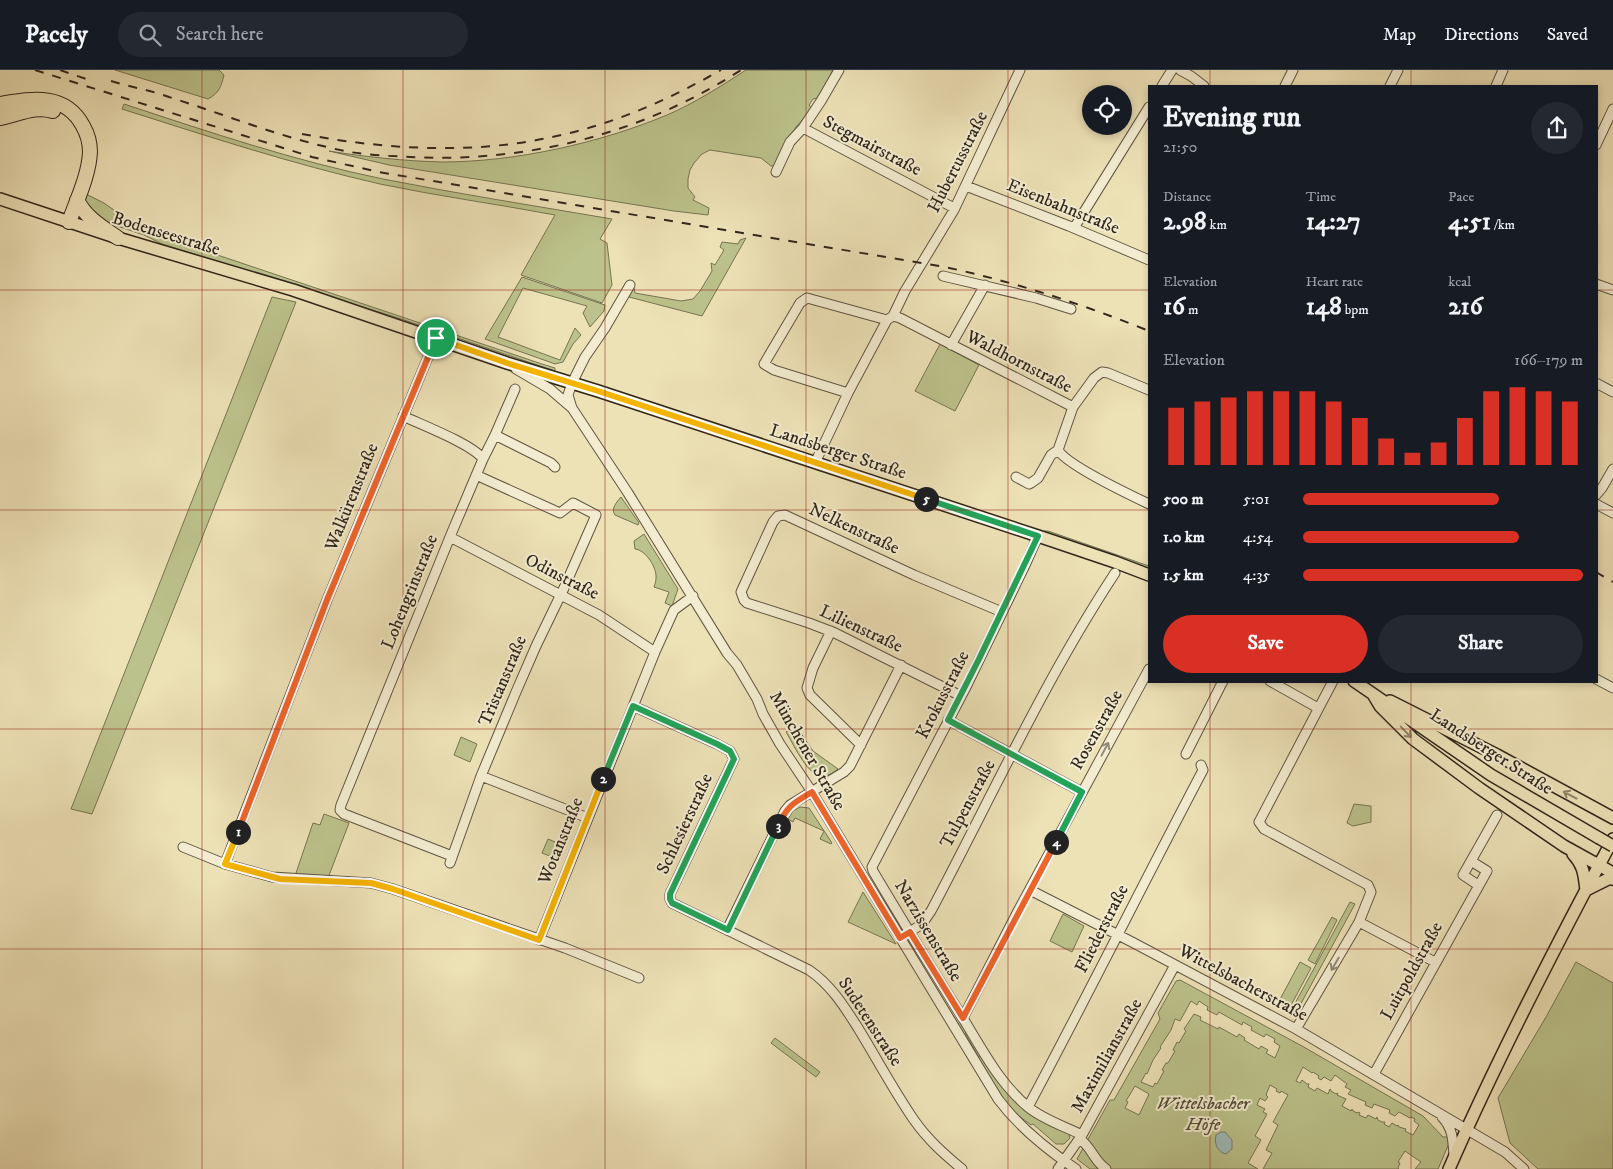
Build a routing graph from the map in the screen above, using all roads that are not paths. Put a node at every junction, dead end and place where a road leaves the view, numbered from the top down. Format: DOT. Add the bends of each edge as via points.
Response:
graph roads {
  1 [pos="839,70"];
  2 [pos="1020,70"];
  3 [pos="1172,70"];
  4 [pos="1180,70"];
  5 [pos="1200,70"];
  6 [pos="1293,70"];
  7 [pos="1398,70"];
  8 [pos="1503,70"];
  9 [pos="1195,78"];
  10 [pos="1163,85"];
  11 [pos="1203,85"];
  12 [pos="1286,85"];
  13 [pos="1390,85"];
  14 [pos="1496,85"];
  15 [pos="0,104"];
  16 [pos="1148,109"];
  17 [pos="1613,109"];
  18 [pos="0,118"];
  19 [pos="803,128"];
  20 [pos="1598,141"];
  21 [pos="776,172"];
  22 [pos="79,179"];
  23 [pos="966,186"];
  24 [pos="73,198"];
  25 [pos="0,199"];
  26 [pos="954,208"];
  27 [pos="65,221"];
  28 [pos="1074,228"];
  29 [pos="118,238"];
  30 [pos="1148,260"];
  31 [pos="943,276"];
  32 [pos="630,285"];
  33 [pos="1598,285"];
  34 [pos="986,286"];
  35 [pos="1613,290"];
  36 [pos="323,300"];
  37 [pos="1071,309"];
  38 [pos="890,318"];
  39 [pos="436,338"];
  40 [pos="951,345"];
  41 [pos="507,363"];
  42 [pos="572,383"];
  43 [pos="1598,384"];
  44 [pos="515,389"];
  45 [pos="1148,390"];
  46 [pos="1613,392"];
  47 [pos="848,393"];
  48 [pos="572,408"];
  49 [pos="1073,408"];
  50 [pos="403,416"];
  51 [pos="495,435"];
  52 [pos="1058,450"];
  53 [pos="483,459"];
  54 [pos="815,463"];
  55 [pos="555,467"];
  56 [pos="1613,469"];
  57 [pos="476,475"];
  58 [pos="1016,477"];
  59 [pos="1598,492"];
  60 [pos="1148,504"];
  61 [pos="1598,505"];
  62 [pos="1613,514"];
  63 [pos="1038,536"];
  64 [pos="450,537"];
  65 [pos="1115,573"];
  66 [pos="1148,575"];
  67 [pos="560,595"];
  68 [pos="692,596"];
  69 [pos="744,600"];
  70 [pos="1002,612"];
  71 [pos="831,631"];
  72 [pos="656,652"];
  73 [pos="901,666"];
  74 [pos="1148,671"];
  75 [pos="1598,680"];
  76 [pos="1222,683"];
  77 [pos="1274,683"];
  78 [pos="1332,683"];
  79 [pos="1357,683"];
  80 [pos="1613,688"];
  81 [pos="961,696"];
  82 [pos="1374,696"];
  83 [pos="633,706"];
  84 [pos="1318,708"];
  85 [pos="948,720"];
  86 [pos="861,745"];
  87 [pos="1186,754"];
  88 [pos="1012,755"];
  89 [pos="1201,765"];
  90 [pos="481,776"];
  91 [pos="812,792"];
  92 [pos="1082,792"];
  93 [pos="1592,807"];
  94 [pos="1613,809"];
  95 [pos="1497,815"];
  96 [pos="588,818"];
  97 [pos="1613,818"];
  98 [pos="1613,839"];
  99 [pos="1564,846"];
  100 [pos="1613,846"];
  101 [pos="183,847"];
  102 [pos="451,860"];
  103 [pos="1471,862"];
  104 [pos="225,864"];
  105 [pos="872,866"];
  106 [pos="1599,866"];
  107 [pos="1613,873"];
  108 [pos="1613,879"];
  109 [pos="1478,885"];
  110 [pos="1030,890"];
  111 [pos="1586,890"];
  112 [pos="670,899"];
  113 [pos="1359,922"];
  114 [pos="728,930"];
  115 [pos="910,932"];
  116 [pos="1118,934"];
  117 [pos="900,938"];
  118 [pos="539,940"];
  119 [pos="1435,962"];
  120 [pos="1175,965"];
  121 [pos="639,978"];
  122 [pos="963,1018"];
  123 [pos="1296,1029"];
  124 [pos="1374,1074"];
  125 [pos="1028,1107"];
  126 [pos="1436,1112"];
  127 [pos="1466,1129"];
  128 [pos="1081,1137"];
  129 [pos="1454,1156"];
  130 [pos="1064,1161"];
  131 [pos="962,1169"];
  132 [pos="1058,1169"];
  133 [pos="1076,1169"];
  134 [pos="1106,1169"];
  135 [pos="1449,1169"];
  136 [pos="1524,1169"];
  1 -- 19 [label="street"];
  2 -- 23 [label="street, Hubertusstraße"];
  3 -- 10 [label="street"];
  4 -- 9 [label="street"];
  5 -- 9 [label="street"];
  6 -- 12 [label="street"];
  7 -- 13 [label="street"];
  8 -- 14 [label="street"];
  9 -- 11 [label="street"];
  15 -- 22 [label="highway" via="42,100 62,105 74,114 85,128 90,151 88,166"];
  16 -- 28 [label="street"];
  17 -- 20 [label="street"];
  18 -- 22 [label="highway" via="39,109 64,117 76,132 80,144"];
  19 -- 21 [label="street" via="790,142"];
  19 -- 26 [label="street, Stegmairstraße"];
  22 -- 24 [label="highway"];
  23 -- 26 [label="street, Hubertusstraße"];
  23 -- 28 [label="street, Eisenbahnstraße"];
  24 -- 27 [label="highway"];
  24 -- 29 [label="highway" via="92,220"];
  25 -- 27 [label="main road, Bodenseestraße"];
  26 -- 38 [label="street, Hubertusstraße"];
  27 -- 29 [label="main road, Bodenseestraße"];
  28 -- 30 [label="street, Eisenbahnstraße"];
  29 -- 36 [label="main road, Bodenseestraße"];
  31 -- 34 [label="street"];
  32 -- 42 [label="street"];
  33 -- 35 [label="street"];
  34 -- 37 [label="street"];
  34 -- 40 [label="street, Waldhornstraße"];
  36 -- 39 [label="main road, Landsberger Straße"];
  38 -- 40 [label="street, Waldhornstraße" via="900,318"];
  38 -- 47 [label="street, Hubertusstraße"];
  38 -- 47 [label="street, Waldhornstraße" via="804,299 764,364"];
  39 -- 41 [label="main road, Landsberger Straße"];
  39 -- 50 [label="street, Walkürenstraße"];
  40 -- 49 [label="street, Waldhornstraße"];
  41 -- 42 [label="main road, Landsberger Straße"];
  41 -- 48 [label="street, Münchener Straße" via="547,386"];
  42 -- 48 [label="street" via="568,395"];
  42 -- 54 [label="main road, Landsberger Straße"];
  43 -- 46 [label="street"];
  44 -- 51 [label="street, Lohengrinstraße"];
  45 -- 49 [label="street, Waldhornstraße" via="1102,372"];
  47 -- 54 [label="street, Hubertusstraße"];
  48 -- 68 [label="street, Münchener Straße"];
  49 -- 52 [label="street, Waldhornstraße"];
  50 -- 53 [label="street" via="460,443"];
  50 -- 104 [label="street, Walkürenstraße"];
  51 -- 53 [label="street, Lohengrinstraße"];
  51 -- 55 [label="street"];
  52 -- 58 [label="street, Waldhornstraße" via="1051,455 1034,482 1028,484"];
  52 -- 60 [label="street" via="1071,462"];
  53 -- 57 [label="street, Lohengrinstraße"];
  54 -- 63 [label="main road, Landsberger Straße"];
  56 -- 59 [label="street"];
  57 -- 64 [label="street, Lohengrinstraße"];
  57 -- 67 [label="street, Tristanstraße" via="560,513 572,503 596,516"];
  61 -- 62 [label="street"];
  63 -- 66 [label="main road, Landsberger Straße"];
  63 -- 70 [label="street, Krokusstraße"];
  64 -- 67 [label="street, Odinstraße"];
  64 -- 102 [label="street, Lohengrinstraße" via="340,810"];
  65 -- 88 [label="street, Tulpenstraße" via="1075,636"];
  67 -- 72 [label="street, Odinstraße"];
  67 -- 90 [label="street, Tristanstraße"];
  68 -- 72 [label="street, Wotanstraße" via="674,610"];
  68 -- 91 [label="street, Münchener Straße"];
  69 -- 70 [label="street, Nelkenstraße" via="741,592 773,522 785,514"];
  69 -- 71 [label="street, Lilienstraße"];
  70 -- 81 [label="street, Krokusstraße"];
  71 -- 73 [label="street, Lilienstraße"];
  71 -- 86 [label="street" via="807,688 810,695"];
  72 -- 83 [label="street, Wotanstraße"];
  73 -- 81 [label="street, Lilienstraße"];
  73 -- 86 [label="street"];
  92 -- 74 [label="street, Rosenstraße, one-way"];
  75 -- 80 [label="street"];
  76 -- 87 [label="street"];
  77 -- 84 [label="street"];
  78 -- 84 [label="street"];
  79 -- 82 [label="main road, Landsberger Straße"];
  81 -- 85 [label="street, Krokusstraße"];
  93 -- 82 [label="main road, one-way" via="1408,709"];
  82 -- 99 [label="main road, one-way" via="1413,740"];
  82 -- 100 [label="main road, Landsberger Straße, bridge" via="1491,775"];
  83 -- 96 [label="street, Wotanstraße"];
  83 -- 112 [label="street, Schlesierstraße" via="717,744 730,751 734,759"];
  84 -- 113 [label="street" via="1260,822 1264,829 1368,885 1371,892"];
  85 -- 88 [label="street"];
  85 -- 105 [label="street, Krokusstraße"];
  86 -- 91 [label="street" via="854,761 846,769"];
  88 -- 92 [label="street"];
  88 -- 115 [label="street, Tulpenstraße" via="931,911 922,924"];
  89 -- 116 [label="street, Fliederstraße" via="1202,770"];
  90 -- 96 [label="street"];
  90 -- 102 [label="street, Tristanstraße"];
  91 -- 114 [label="street" via="785,811"];
  91 -- 117 [label="street, Münchener Straße"];
  92 -- 110 [label="street, Rosenstraße"];
  93 -- 94 [label="main road"];
  93 -- 97 [label="main road"];
  95 -- 103 [label="street"];
  96 -- 118 [label="street, Wotanstraße"];
  98 -- 106 [label="main road"];
  99 -- 106 [label="main road"];
  99 -- 111 [label="main road" via="1581,865"];
  101 -- 104 [label="street"];
  103 -- 109 [label="street" via="1463,875"];
  103 -- 109 [label="street, Luitpoldstraße" via="1487,871"];
  104 -- 118 [label="street" via="280,879 371,883"];
  105 -- 115 [label="street, Narzissenstraße"];
  106 -- 107 [label="main road"];
  106 -- 111 [label="main road"];
  108 -- 111 [label="main road"];
  109 -- 119 [label="street, Luitpoldstraße"];
  110 -- 116 [label="street, Wittelsbacherstraße"];
  110 -- 122 [label="street, Rosenstraße"];
  111 -- 127 [label="main road"];
  112 -- 114 [label="street, Sudetenstraße" via="672,903"];
  113 -- 119 [label="street"];
  113 -- 123 [label="street, one-way"];
  114 -- 131 [label="street, Sudetenstraße" via="809,970 826,984 843,1004 918,1125 933,1144"];
  115 -- 117 [label="street, Tulpenstraße"];
  115 -- 122 [label="street, Narzissenstraße"];
  116 -- 120 [label="street, Wittelsbacherstraße"];
  116 -- 125 [label="street, Fliederstraße"];
  117 -- 130 [label="street, Münchener Straße" via="1005,1109"];
  118 -- 121 [label="street"];
  119 -- 124 [label="street, Luitpoldstraße"];
  120 -- 123 [label="street, Wittelsbacherstraße"];
  120 -- 128 [label="street, Maximilianstraße"];
  122 -- 125 [label="street, Narzissenstraße" via="991,1064"];
  123 -- 124 [label="street, Wittelsbacherstraße"];
  124 -- 126 [label="street, Wittelsbacherstraße"];
  125 -- 128 [label="street, Narzissenstraße"];
  126 -- 127 [label="street, Wittelsbacherstraße"];
  126 -- 129 [label="street, Wittelsbacherstraße" via="1450,1127"];
  127 -- 129 [label="main road"];
  127 -- 136 [label="street, Wittelsbacherstraße" via="1505,1152"];
  128 -- 130 [label="street, Maximilianstraße"];
  128 -- 134 [label="street" via="1097,1162"];
  129 -- 135 [label="main road"];
  130 -- 132 [label="street, Maximilianstraße"];
  130 -- 133 [label="street, Münchener Straße"];
}
